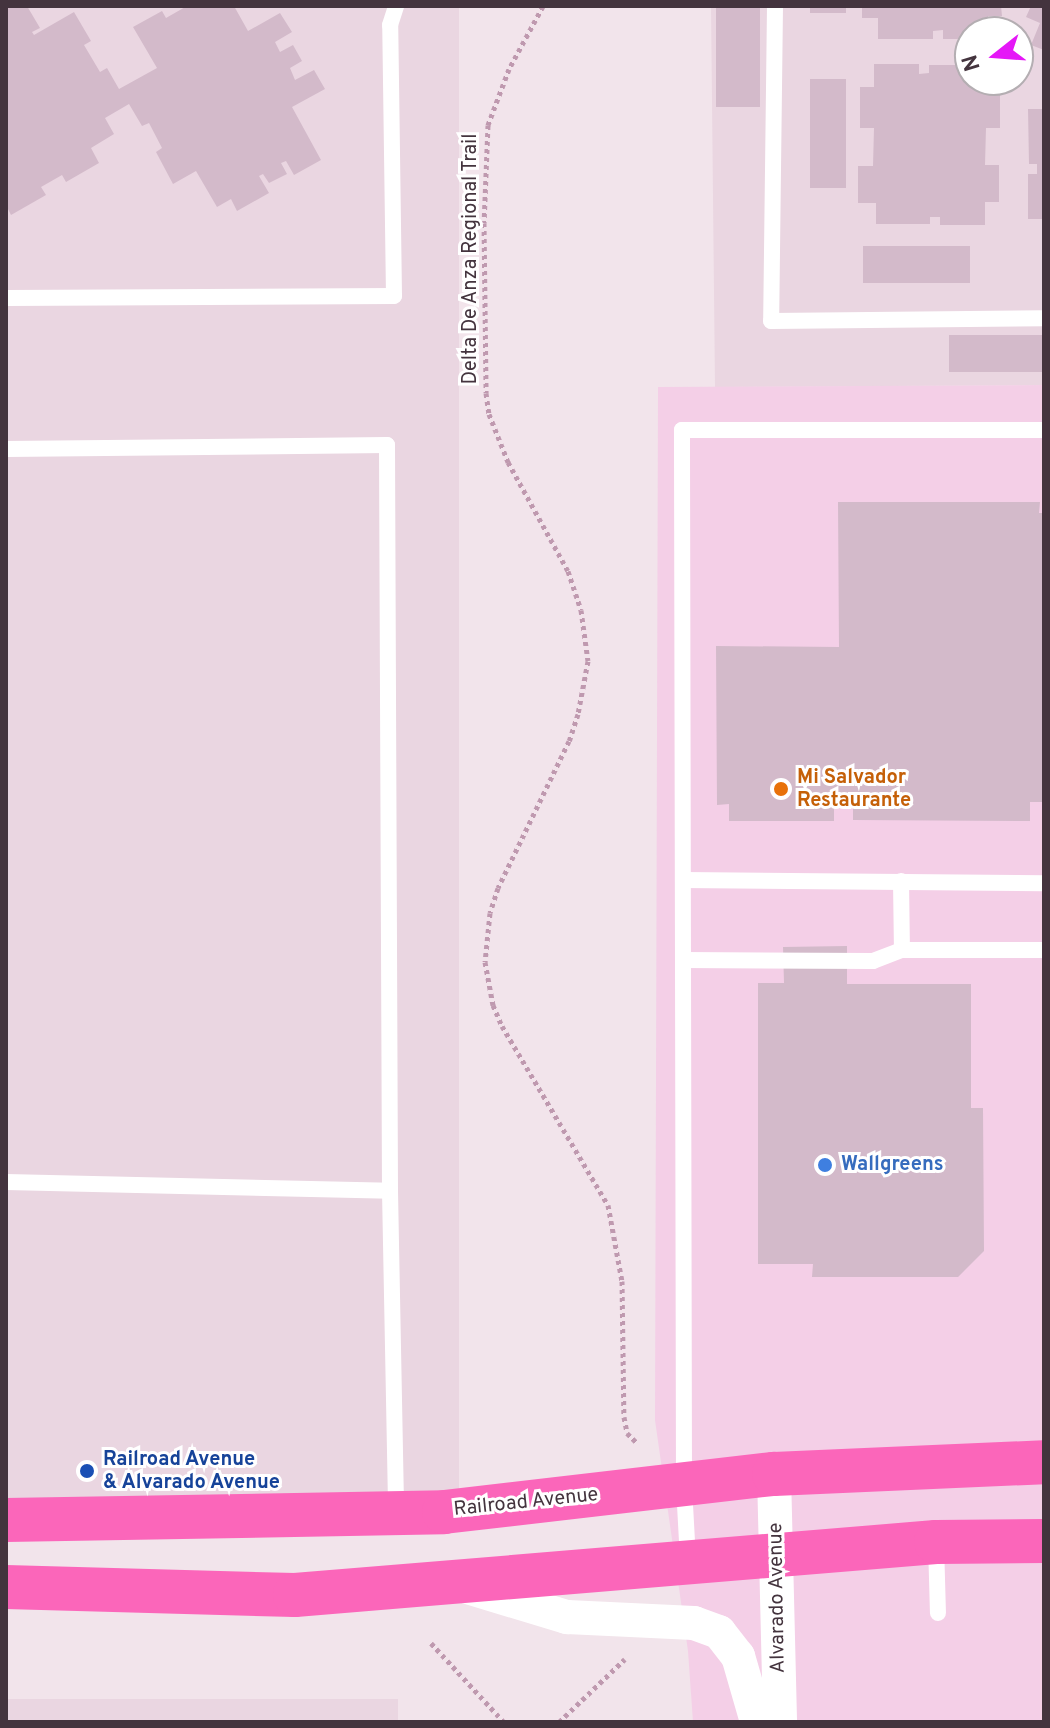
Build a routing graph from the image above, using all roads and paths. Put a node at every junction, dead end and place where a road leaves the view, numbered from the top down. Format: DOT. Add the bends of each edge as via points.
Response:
graph roads {
  1 [pos="396,6"];
  2 [pos="543,6"];
  3 [pos="775,6"];
  4 [pos="6,298"];
  5 [pos="1044,318"];
  6 [pos="1044,430"];
  7 [pos="6,449"];
  8 [pos="683,880"];
  9 [pos="901,881"];
  10 [pos="1044,883"];
  11 [pos="902,950"];
  12 [pos="1044,950"];
  13 [pos="683,960"];
  14 [pos="6,1182"];
  15 [pos="390,1191"];
  16 [pos="1044,1462"];
  17 [pos="774,1474"];
  18 [pos="668,1487"];
  19 [pos="396,1514"];
  20 [pos="6,1520"];
  21 [pos="1044,1541"];
  22 [pos="936,1542"];
  23 [pos="778,1554"];
  24 [pos="688,1560"];
  25 [pos="452,1583"];
  26 [pos="6,1587"];
  27 [pos="938,1613"];
  28 [pos="668,1622"];
  29 [pos="431,1643"];
  30 [pos="504,1722"];
  31 [pos="559,1722"];
  32 [pos="757,1722"];
  33 [pos="780,1722"];
  1 -- 4 [label="lane" via="390,25 394,296"];
  2 -- 18 [label="path, Delta De Anza Regional Trail" via="509,69 488,125 486,393 508,462 572,582 588,661 569,741 498,888 485,962 493,1005 508,1039 608,1205 622,1281 627,1433 648,1454"];
  3 -- 5 [label="lane" via="771,321"];
  6 -- 8 [label="lane" via="682,430"];
  7 -- 15 [label="lane" via="387,445"];
  8 -- 9 [label="lane"];
  8 -- 13 [label="lane"];
  9 -- 10 [label="lane"];
  9 -- 11 [label="lane"];
  11 -- 12 [label="lane"];
  11 -- 13 [label="lane" via="873,961"];
  13 -- 18 [label="lane"];
  14 -- 15 [label="lane"];
  15 -- 19 [label="lane"];
  16 -- 17 [label="highway, Railroad Avenue"];
  17 -- 18 [label="highway, Railroad Avenue"];
  17 -- 23 [label="street, Alvarado Avenue"];
  18 -- 19 [label="highway, Railroad Avenue"];
  18 -- 24 [label="lane"];
  19 -- 20 [label="highway, Railroad Avenue"];
  21 -- 22 [label="highway"];
  22 -- 23 [label="highway"];
  22 -- 27 [label="lane"];
  23 -- 24 [label="highway"];
  23 -- 33 [label="street, Alvarado Avenue"];
  24 -- 25 [label="highway"];
  25 -- 26 [label="highway" via="295,1595"];
  25 -- 28 [label="street" via="567,1617"];
  28 -- 31 [label="path" via="667,1644 641,1643"];
  28 -- 32 [label="street" via="694,1623 719,1632 738,1656"];
  29 -- 30 [label="path"];
}
